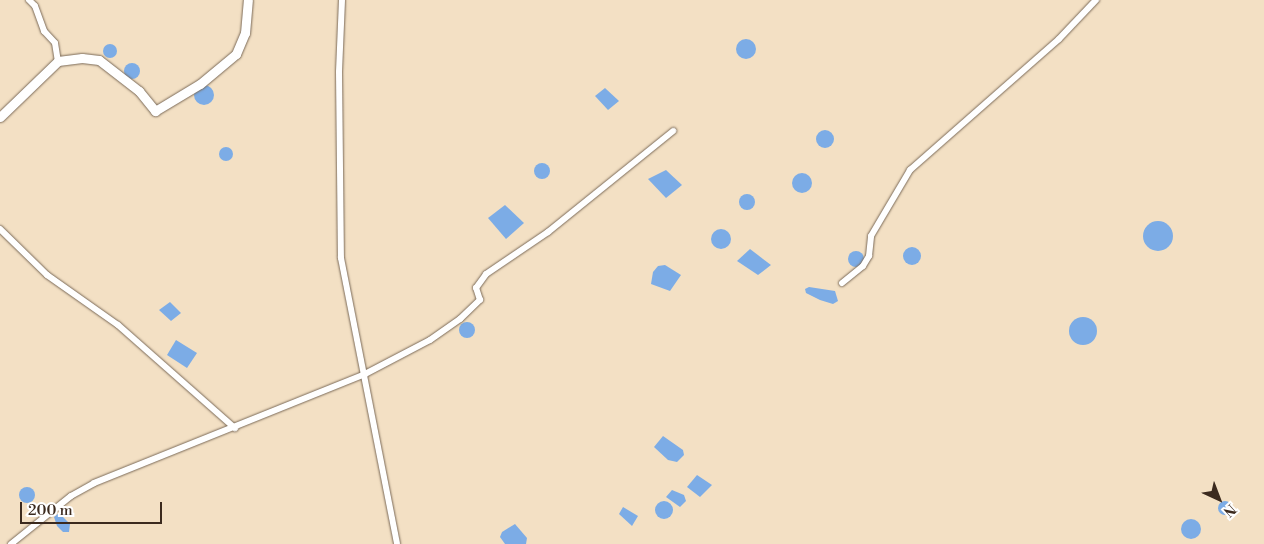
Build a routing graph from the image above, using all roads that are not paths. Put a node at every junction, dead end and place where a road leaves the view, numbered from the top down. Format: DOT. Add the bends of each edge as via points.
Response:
graph roads {
  1 [pos="29,0"];
  2 [pos="248,0"];
  3 [pos="342,0"];
  4 [pos="1096,0"];
  5 [pos="58,61"];
  6 [pos="0,117"];
  7 [pos="673,131"];
  8 [pos="0,229"];
  9 [pos="842,283"];
  10 [pos="365,374"];
  11 [pos="235,428"];
  12 [pos="11,544"];
  13 [pos="397,544"];
  1 -- 5 [label="street" via="35,6 44,31 56,43"];
  2 -- 5 [label="main road" via="245,33 236,54 200,84 154,111 139,91 99,60"];
  3 -- 10 [label="street" via="339,81 341,258"];
  4 -- 9 [label="street" via="1059,39 910,170 872,236 864,266"];
  5 -- 6 [label="main road"];
  7 -- 10 [label="street" via="548,232 486,274 476,288 480,300 460,319 398,358"];
  8 -- 11 [label="street" via="46,275 118,325"];
  10 -- 11 [label="street"];
  10 -- 13 [label="street"];
  11 -- 12 [label="street" via="94,483 71,496"];
}
